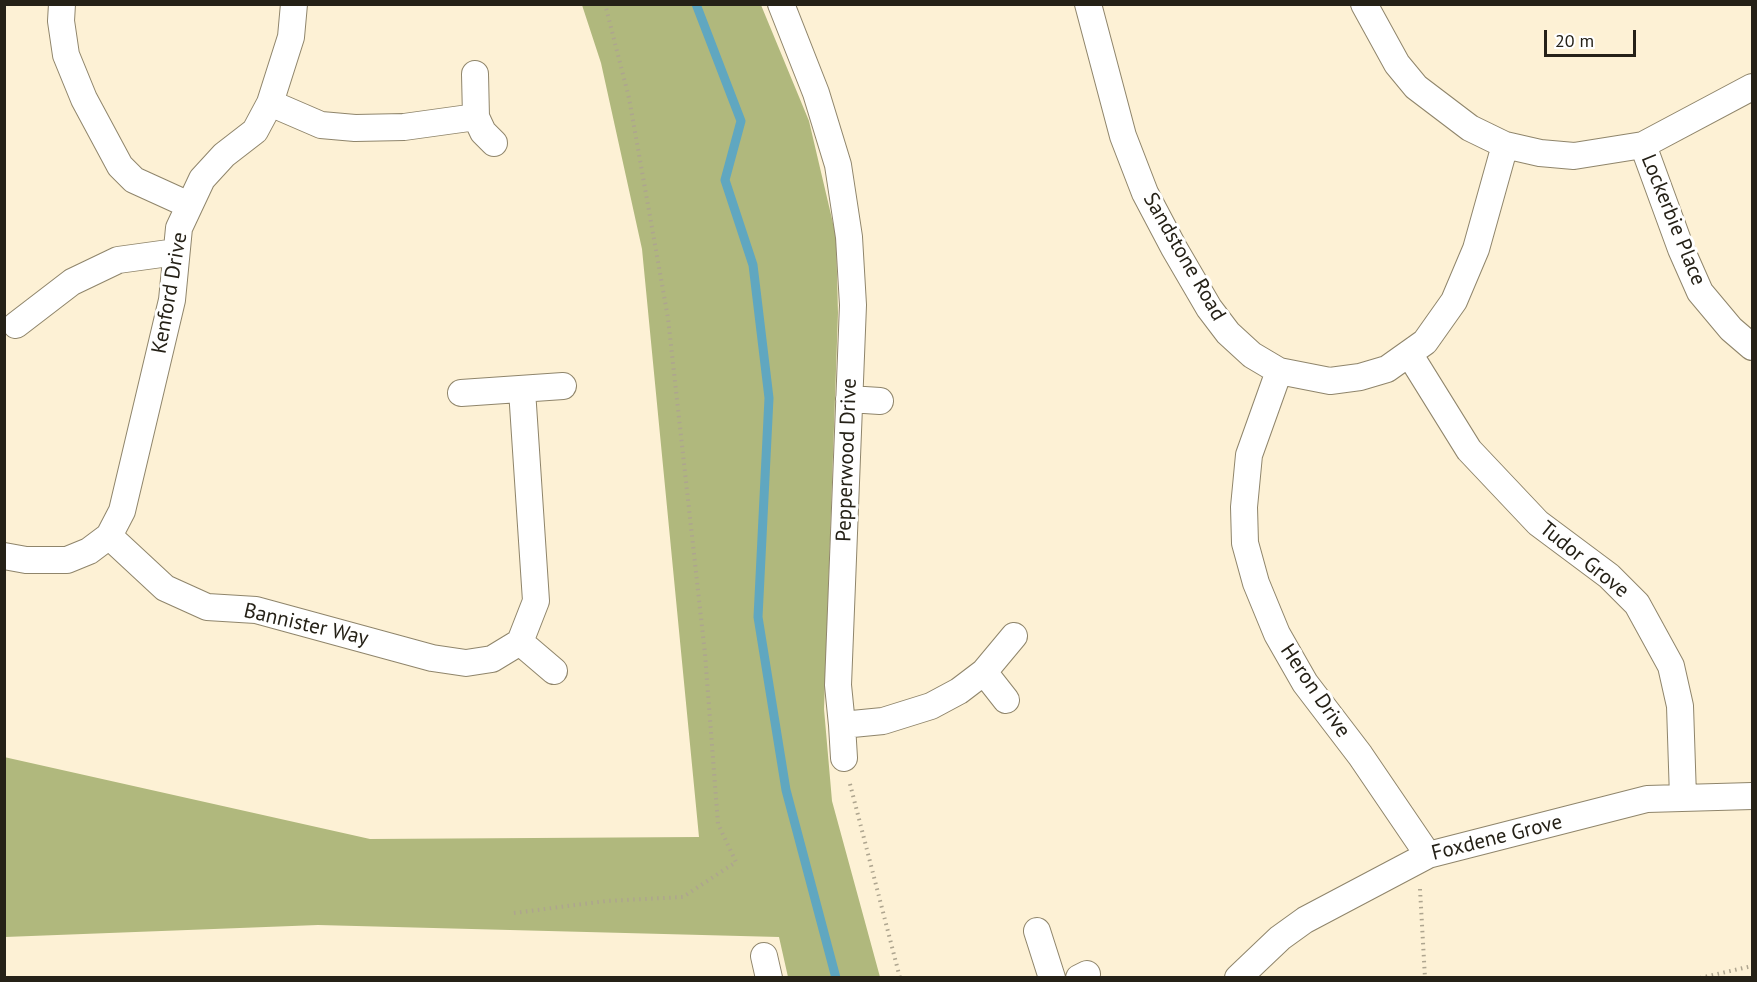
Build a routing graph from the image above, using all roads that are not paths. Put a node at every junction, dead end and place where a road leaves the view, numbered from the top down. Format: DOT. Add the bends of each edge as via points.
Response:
graph roads {
  1 [pos="62,4"];
  2 [pos="294,4"];
  3 [pos="781,4"];
  4 [pos="1088,4"];
  5 [pos="1364,4"];
  6 [pos="475,74"];
  7 [pos="1752,87"];
  8 [pos="270,103"];
  9 [pos="476,117"];
  10 [pos="494,143"];
  11 [pos="1505,145"];
  12 [pos="1643,145"];
  13 [pos="189,205"];
  14 [pos="176,252"];
  15 [pos="16,325"];
  16 [pos="1752,347"];
  17 [pos="1410,355"];
  18 [pos="1279,371"];
  19 [pos="563,387"];
  20 [pos="522,390"];
  21 [pos="461,393"];
  22 [pos="849,399"];
  23 [pos="880,401"];
  24 [pos="109,536"];
  25 [pos="4,556"];
  26 [pos="1014,636"];
  27 [pos="519,642"];
  28 [pos="554,671"];
  29 [pos="984,672"];
  30 [pos="1006,700"];
  31 [pos="842,724"];
  32 [pos="844,758"];
  33 [pos="1752,796"];
  34 [pos="1683,797"];
  35 [pos="1423,857"];
  36 [pos="1037,931"];
  37 [pos="1052,978"];
  38 [pos="1238,978"];
  1 -- 13 [label="street" via="66,55 84,99 120,166 134,180"];
  2 -- 8 [label="street, Kenford Drive" via="291,37"];
  3 -- 22 [label="street, Pepperwood Drive" via="816,93 837,165 849,237 853,305"];
  4 -- 18 [label="street, Sandstone Road" via="1123,136 1145,192 1174,248 1228,333 1252,355"];
  5 -- 11 [label="street" via="1397,64 1416,87 1470,128"];
  6 -- 9 [label="street"];
  7 -- 12 [label="street"];
  8 -- 9 [label="street" via="321,125 356,129"];
  8 -- 13 [label="street, Kenford Drive" via="255,131 224,155 202,179"];
  9 -- 10 [label="street"];
  11 -- 12 [label="street" via="1574,156"];
  11 -- 17 [label="street, Sandstone Road" via="1476,249 1454,302 1439,326"];
  12 -- 16 [label="street, Lockerbie Place" via="1700,292"];
  13 -- 14 [label="street, Kenford Drive" via="179,228"];
  14 -- 15 [label="street" via="118,260 72,282"];
  14 -- 24 [label="street, Kenford Drive" via="172,300 140,441 122,511"];
  17 -- 18 [label="street, Sandstone Road" via="1387,369 1329,381"];
  17 -- 34 [label="street, Tudor Grove" via="1469,450 1538,523 1609,576 1637,604 1671,666 1680,706"];
  18 -- 35 [label="street, Heron Drive" via="1249,455 1245,543 1256,583 1276,634 1305,683 1360,755"];
  19 -- 20 [label="street"];
  20 -- 21 [label="street"];
  20 -- 27 [label="street" via="536,601"];
  22 -- 23 [label="street"];
  22 -- 31 [label="street, Pepperwood Drive" via="838,685"];
  24 -- 25 [label="street" via="89,551 67,560"];
  24 -- 27 [label="street, Bannister Way" via="165,588 207,607 256,610 432,658 466,663 492,659"];
  26 -- 29 [label="street"];
  27 -- 28 [label="street"];
  29 -- 30 [label="street"];
  29 -- 31 [label="street" via="959,691 904,716"];
  31 -- 32 [label="street, Pepperwood Drive"];
  33 -- 34 [label="street, Foxdene Grove"];
  34 -- 35 [label="street, Foxdene Grove" via="1647,799"];
  35 -- 38 [label="street, Foxdene Grove" via="1305,920"];
  36 -- 37 [label="street"];
}
